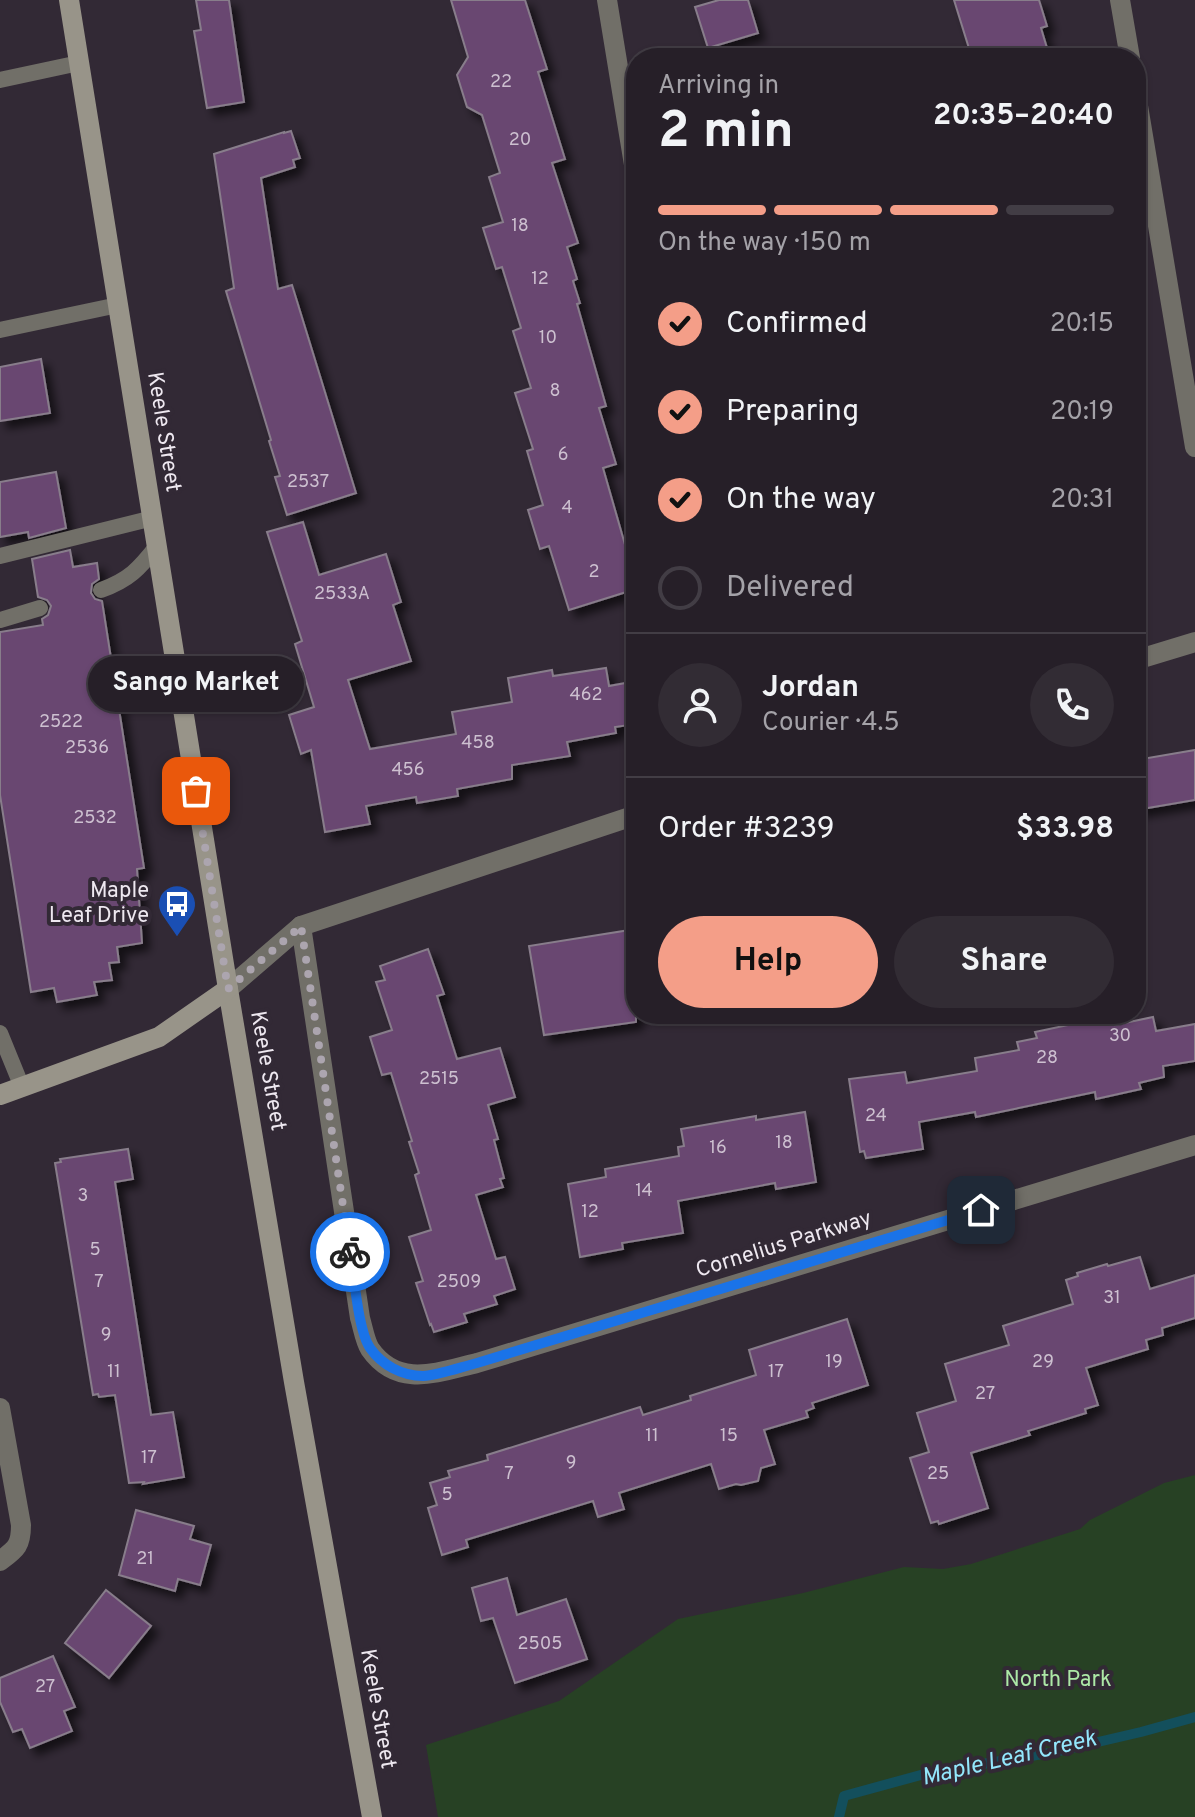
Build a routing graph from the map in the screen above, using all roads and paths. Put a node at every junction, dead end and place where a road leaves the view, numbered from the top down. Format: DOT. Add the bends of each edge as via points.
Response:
graph roads {
  1 [pos="69,0"];
  2 [pos="607,0"];
  3 [pos="1120,0"];
  4 [pos="1128,48"];
  5 [pos="79,63"];
  6 [pos="0,80"];
  7 [pos="626,116"];
  8 [pos="1146,154"];
  9 [pos="118,305"];
  10 [pos="0,330"];
  11 [pos="1195,447"];
  12 [pos="153,518"];
  13 [pos="157,546"];
  14 [pos="0,556"];
  15 [pos="101,590"];
  16 [pos="40,608"];
  17 [pos="0,620"];
  18 [pos="1195,642"];
  19 [pos="1146,657"];
  20 [pos="626,818"];
  21 [pos="301,926"];
  22 [pos="228,989"];
  23 [pos="0,1033"];
  24 [pos="22,1087"];
  25 [pos="0,1095"];
  26 [pos="1195,1145"];
  27 [pos="0,1408"];
  28 [pos="0,1561"];
  29 [pos="372,1817"];
  1 -- 5 [label="main road, Keele Street"];
  2 -- 7 [label="street"];
  3 -- 4 [label="street"];
  5 -- 6 [label="lane"];
  5 -- 9 [label="main road, Keele Street"];
  8 -- 11 [label="street"];
  9 -- 10 [label="lane"];
  9 -- 12 [label="main road, Keele Street"];
  12 -- 13 [label="main road, Keele Street"];
  12 -- 14 [label="lane"];
  13 -- 15 [label="lane" via="139,569"];
  13 -- 22 [label="main road, Keele Street"];
  16 -- 17 [label="lane"];
  18 -- 19 [label="street"];
  20 -- 21 [label="street"];
  21 -- 22 [label="street"];
  21 -- 26 [label="street, Cornelius Parkway" via="360,1318 369,1347 402,1373 423,1376 477,1363"];
  22 -- 24 [label="main road" via="159,1037"];
  22 -- 29 [label="main road, Keele Street"];
  23 -- 24 [label="lane"];
  24 -- 25 [label="main road"];
  27 -- 28 [label="street" via="21,1539"];
}
